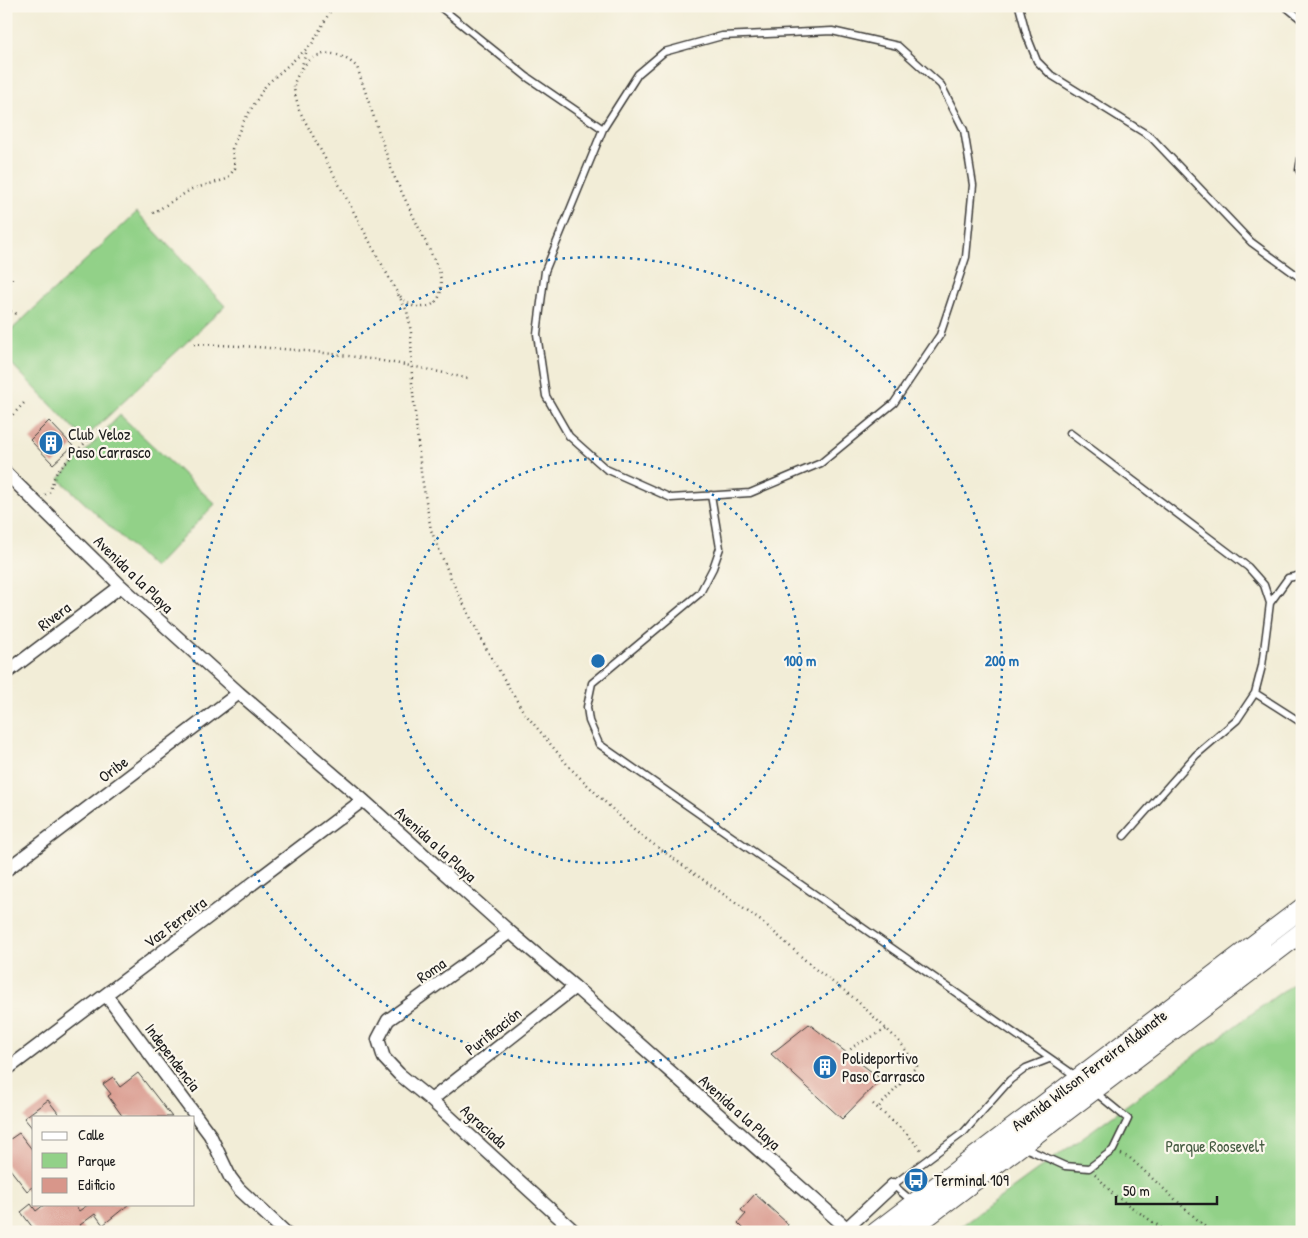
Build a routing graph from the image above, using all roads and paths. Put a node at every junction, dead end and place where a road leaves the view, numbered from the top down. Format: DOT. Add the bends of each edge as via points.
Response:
graph roads {
  1 [pos="333,6"];
  2 [pos="439,6"];
  3 [pos="1020,6"];
  4 [pos="1285,6"];
  5 [pos="1302,20"];
  6 [pos="308,48"];
  7 [pos="299,72"];
  8 [pos="603,129"];
  9 [pos="1302,153"];
  10 [pos="1302,175"];
  11 [pos="153,213"];
  12 [pos="14,277"];
  13 [pos="1302,279"];
  14 [pos="6,287"];
  15 [pos="397,293"];
  16 [pos="6,310"];
  17 [pos="19,316"];
  18 [pos="194,344"];
  19 [pos="412,366"];
  20 [pos="469,379"];
  21 [pos="24,403"];
  22 [pos="6,422"];
  23 [pos="100,428"];
  24 [pos="1070,434"];
  25 [pos="9,481"];
  26 [pos="711,495"];
  27 [pos="35,500"];
  28 [pos="1302,575"];
  29 [pos="121,586"];
  30 [pos="1270,603"];
  31 [pos="6,672"];
  32 [pos="1255,693"];
  33 [pos="239,694"];
  34 [pos="1302,723"];
  35 [pos="363,800"];
  36 [pos="1124,836"];
  37 [pos="6,870"];
  38 [pos="1302,908"];
  39 [pos="510,932"];
  40 [pos="1302,932"];
  41 [pos="575,987"];
  42 [pos="106,994"];
  43 [pos="887,1029"];
  44 [pos="378,1039"];
  45 [pos="847,1053"];
  46 [pos="1049,1059"];
  47 [pos="6,1070"];
  48 [pos="1078,1078"];
  49 [pos="1093,1090"];
  50 [pos="431,1100"];
  51 [pos="873,1104"];
  52 [pos="878,1108"];
  53 [pos="1020,1146"];
  54 [pos="1113,1150"];
  55 [pos="928,1159"];
  56 [pos="1089,1168"];
  57 [pos="893,1185"];
  58 [pos="914,1204"];
  59 [pos="846,1231"];
  60 [pos="285,1232"];
  61 [pos="575,1232"];
  62 [pos="876,1232"];
  63 [pos="907,1232"];
  64 [pos="1167,1232"];
  65 [pos="1211,1232"];
  1 -- 6 [label="path"];
  2 -- 8 [label="lane" via="527,77"];
  3 -- 13 [label="lane" via="1037,60 1051,75 1151,137 1251,242"];
  4 -- 5 [label="lane"];
  6 -- 7 [label="path"];
  6 -- 11 [label="path" via="266,85 242,124 232,149 235,168 227,179 192,189"];
  7 -- 15 [label="path" via="294,85 299,110"];
  7 -- 15 [label="path" via="320,54 333,53 348,58 357,67 393,174 439,270 442,283 440,296 433,304 422,307 412,306"];
  8 -- 26 [label="lane" via="545,271 537,334 546,396 569,436 606,469 671,498"];
  8 -- 26 [label="lane" via="638,74 664,52 722,36 832,31 898,46 941,85 964,130 973,185 966,257 940,335 894,403 821,463 750,493"];
  9 -- 10 [label="lane" via="1299,170"];
  12 -- 14 [label="path"];
  15 -- 19 [label="path" via="407,311"];
  16 -- 17 [label="path"];
  18 -- 19 [label="path" via="315,351"];
  19 -- 20 [label="path"];
  19 -- 43 [label="path" via="421,472 431,530 452,581 488,652 523,711 571,769 635,831 765,924"];
  21 -- 22 [label="path"];
  23 -- 27 [label="path" via="56,474 48,494"];
  24 -- 30 [label="lane" via="1248,567 1264,585"];
  25 -- 27 [label="street, Avenida a la Playa"];
  26 -- 46 [label="lane" via="720,548 714,568 700,593 592,683 586,707 599,744"];
  27 -- 29 [label="street, Avenida a la Playa"];
  28 -- 30 [label="lane" via="1288,578"];
  29 -- 31 [label="street, Rivera"];
  29 -- 33 [label="street, Avenida a la Playa"];
  30 -- 32 [label="lane"];
  32 -- 34 [label="lane"];
  32 -- 36 [label="lane" via="1237,720 1196,755"];
  33 -- 35 [label="street, Avenida a la Playa"];
  33 -- 37 [label="street, Oribe"];
  35 -- 39 [label="street, Avenida a la Playa"];
  35 -- 42 [label="street, Vaz Ferreira"];
  38 -- 48 [label="main road, Avenida Wilson Ferreira Aldunate"];
  39 -- 41 [label="street, Avenida a la Playa"];
  39 -- 44 [label="street, Roma" via="388,1020"];
  40 -- 49 [label="main road, Avenida Wilson Ferreira Aldunate"];
  41 -- 50 [label="street, Purificación"];
  41 -- 59 [label="street, Avenida a la Playa"];
  42 -- 47 [label="street, Vaz Ferreira"];
  42 -- 60 [label="street, Independencia" via="210,1135 234,1183"];
  43 -- 45 [label="path"];
  43 -- 52 [label="path" via="917,1066"];
  44 -- 50 [label="street, Agraciada" via="384,1058"];
  46 -- 48 [label="lane"];
  46 -- 55 [label="lane" via="1026,1068 1010,1080 964,1132"];
  48 -- 49 [label="lane"];
  48 -- 58 [label="main road, Avenida Wilson Ferreira Aldunate"];
  49 -- 53 [label="main road, Avenida Wilson Ferreira Aldunate"];
  49 -- 54 [label="lane" via="1128,1119"];
  50 -- 61 [label="street, Agraciada"];
  51 -- 52 [label="path"];
  52 -- 55 [label="path" via="907,1134"];
  53 -- 56 [label="lane" via="1065,1166"];
  53 -- 63 [label="main road, Avenida Wilson Ferreira Aldunate"];
  54 -- 56 [label="lane"];
  54 -- 65 [label="path" via="1130,1158"];
  55 -- 57 [label="lane"];
  56 -- 64 [label="path" via="1113,1194"];
  57 -- 58 [label="lane"];
  57 -- 59 [label="street"];
  58 -- 62 [label="main road, Avenida Wilson Ferreira Aldunate"];
}
